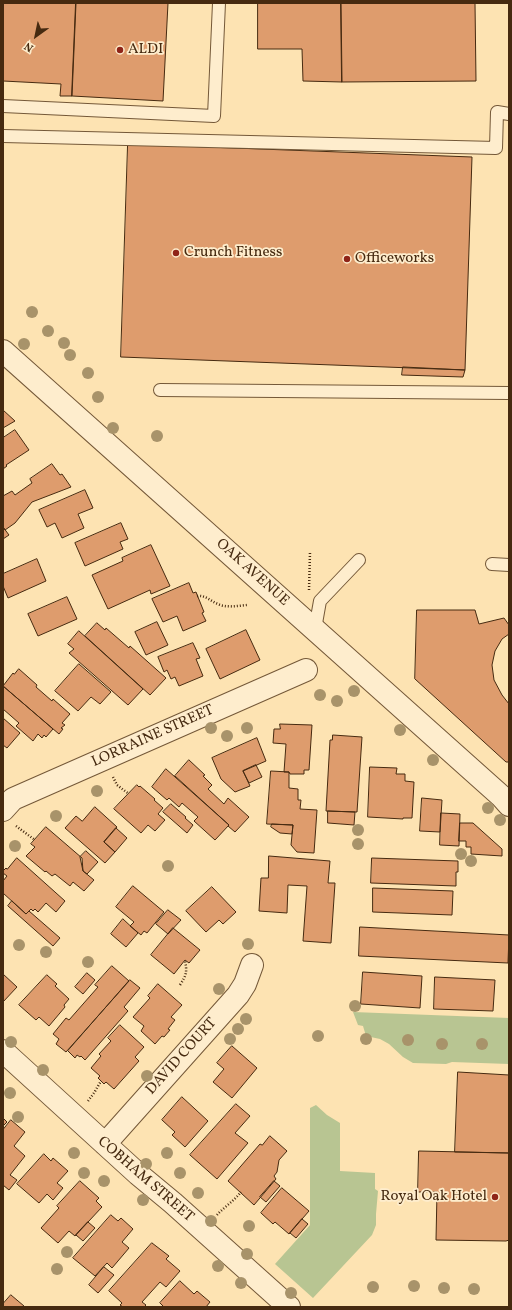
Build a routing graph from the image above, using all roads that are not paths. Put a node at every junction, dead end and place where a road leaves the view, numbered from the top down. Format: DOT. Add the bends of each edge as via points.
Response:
graph roads {
  1 [pos="219,3"];
  2 [pos="3,106"];
  3 [pos="509,114"];
  4 [pos="3,136"];
  5 [pos="3,350"];
  6 [pos="160,390"];
  7 [pos="509,393"];
  8 [pos="359,560"];
  9 [pos="492,564"];
  10 [pos="509,564"];
  11 [pos="315,629"];
  12 [pos="306,670"];
  13 [pos="506,800"];
  14 [pos="9,818"];
  15 [pos="252,965"];
  16 [pos="3,1051"];
  17 [pos="105,1144"];
  18 [pos="289,1307"];
  1 -- 2 [label="lane" via="214,116"];
  3 -- 4 [label="lane" via="497,112 496,148"];
  5 -- 11 [label="street, OAK AVENUE"];
  6 -- 7 [label="lane"];
  8 -- 11 [label="lane" via="320,601"];
  9 -- 10 [label="lane"];
  11 -- 13 [label="street, OAK AVENUE"];
  12 -- 14 [label="street, LORRAINE STREET" via="13,799"];
  15 -- 17 [label="street, DAVID COURT" via="238,995"];
  16 -- 17 [label="street, COBHAM STREET"];
  17 -- 18 [label="street, COBHAM STREET"];
}
